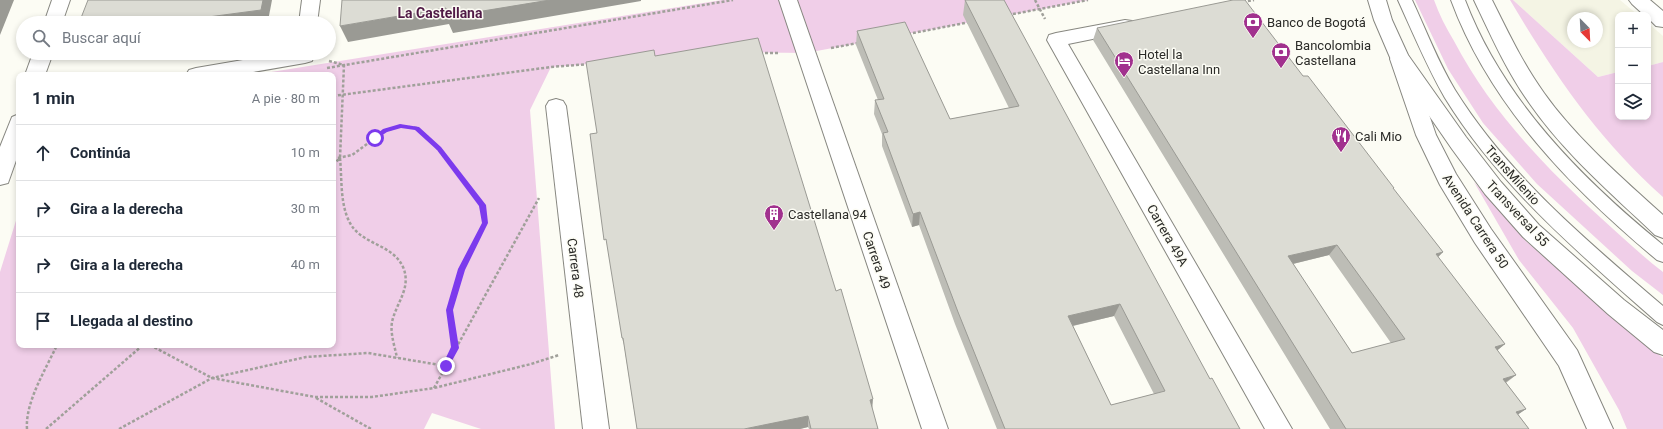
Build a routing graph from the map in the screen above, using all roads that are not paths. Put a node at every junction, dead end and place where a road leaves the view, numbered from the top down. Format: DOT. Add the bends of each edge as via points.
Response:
graph roads {
  1 [pos="61,0"];
  2 [pos="311,0"];
  3 [pos="788,0"];
  4 [pos="1377,0"];
  5 [pos="1405,0"];
  6 [pos="1458,0"];
  7 [pos="1483,0"];
  8 [pos="1638,0"];
  9 [pos="55,16"];
  10 [pos="309,16"];
  11 [pos="1663,21"];
  12 [pos="1141,23"];
  13 [pos="1399,57"];
  14 [pos="40,60"];
  15 [pos="274,60"];
  16 [pos="36,72"];
  17 [pos="212,72"];
  18 [pos="556,106"];
  19 [pos="16,131"];
  20 [pos="0,177"];
  21 [pos="1663,229"];
  22 [pos="1663,255"];
  23 [pos="1663,317"];
  24 [pos="1663,344"];
  25 [pos="596,429"];
  26 [pos="935,429"];
  27 [pos="1279,429"];
  28 [pos="1600,429"];
  1 -- 9 [label="street"];
  2 -- 10 [label="street"];
  3 -- 26 [label="street, Carrera 49"];
  4 -- 13 [label="street, Avenida Carrera 50"];
  5 -- 23 [label="lane, TransMilenio" via="1430,56 1457,106 1488,147 1528,194"];
  6 -- 22 [label="lane" via="1469,29 1483,54 1506,91 1546,144 1629,228"];
  7 -- 21 [label="street" via="1509,54 1537,99 1573,142"];
  8 -- 11 [label="street"];
  12 -- 27 [label="street, Carrera 49A" via="1056,40"];
  13 -- 24 [label="street, Transversal 55" via="1459,143 1530,231 1616,308"];
  13 -- 28 [label="street, Avenida Carrera 50" via="1426,135 1448,179 1483,236 1568,358"];
  14 -- 16 [label="street"];
  15 -- 17 [label="street"];
  18 -- 25 [label="street, Carrera 48"];
  19 -- 20 [label="street"];
}
